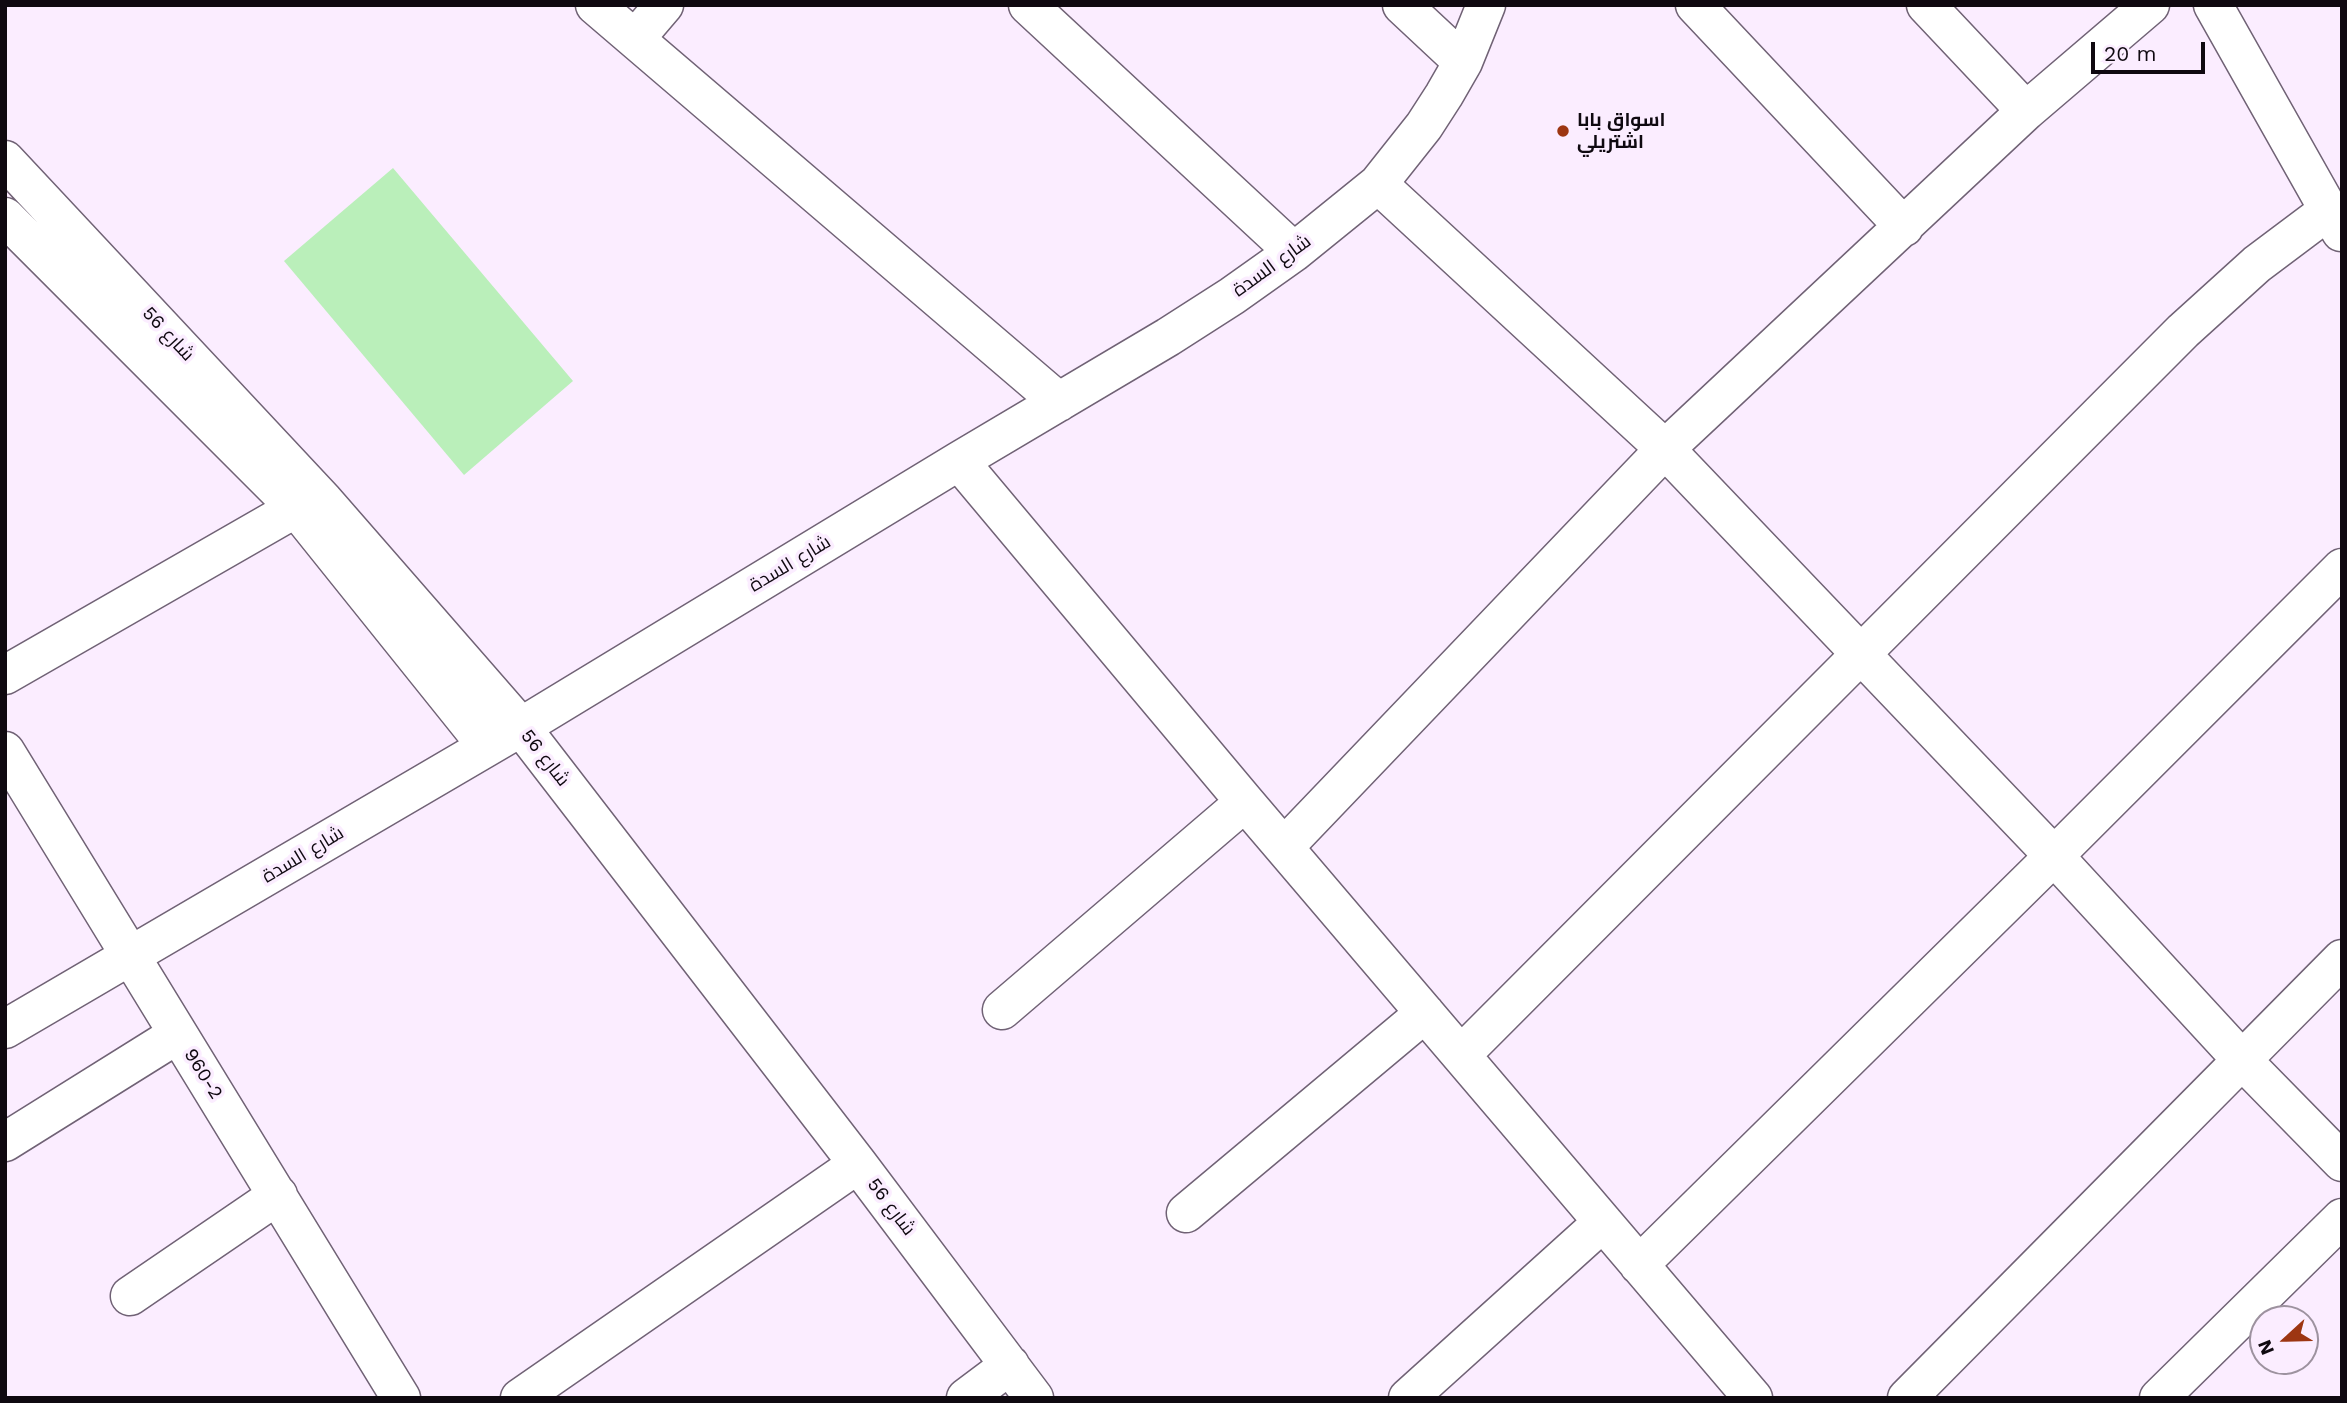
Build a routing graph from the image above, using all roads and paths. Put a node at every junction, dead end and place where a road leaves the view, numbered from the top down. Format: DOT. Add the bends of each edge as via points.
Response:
graph roads {
  1 [pos="595,5"];
  2 [pos="664,5"];
  3 [pos="1028,5"];
  4 [pos="1402,5"];
  5 [pos="1486,5"];
  6 [pos="1695,5"];
  7 [pos="1926,5"];
  8 [pos="2150,5"];
  9 [pos="2213,5"];
  10 [pos="635,39"];
  11 [pos="1463,62"];
  12 [pos="2026,111"];
  13 [pos="5,160"];
  14 [pos="1378,184"];
  15 [pos="5,217"];
  16 [pos="2335,222"];
  17 [pos="1904,227"];
  18 [pos="1294,252"];
  19 [pos="1059,402"];
  20 [pos="1665,449"];
  21 [pos="959,461"];
  22 [pos="296,508"];
  23 [pos="2342,568"];
  24 [pos="1861,654"];
  25 [pos="5,675"];
  26 [pos="521,727"];
  27 [pos="486,746"];
  28 [pos="5,751"];
  29 [pos="1245,802"];
  30 [pos="1284,848"];
  31 [pos="2054,856"];
  32 [pos="131,956"];
  33 [pos="2342,959"];
  34 [pos="1002,1010"];
  35 [pos="1424,1013"];
  36 [pos="5,1029"];
  37 [pos="178,1034"];
  38 [pos="1461,1055"];
  39 [pos="2242,1060"];
  40 [pos="5,1142"];
  41 [pos="2342,1162"];
  42 [pos="858,1164"];
  43 [pos="278,1195"];
  44 [pos="1186,1213"];
  45 [pos="2342,1217"];
  46 [pos="1603,1222"];
  47 [pos="1639,1265"];
  48 [pos="130,1296"];
  49 [pos="1010,1365"];
  50 [pos="401,1398"];
  51 [pos="520,1398"];
  52 [pos="966,1398"];
  53 [pos="1034,1398"];
  54 [pos="1408,1398"];
  55 [pos="1753,1398"];
  56 [pos="1907,1398"];
  57 [pos="2159,1398"];
  1 -- 10 [label="street"];
  2 -- 10 [label="street"];
  3 -- 18 [label="street"];
  4 -- 11 [label="street"];
  5 -- 11 [label="street, شارع السدة"];
  6 -- 17 [label="street"];
  7 -- 12 [label="street"];
  8 -- 12 [label="street"];
  9 -- 16 [label="street"];
  10 -- 19 [label="street"];
  11 -- 14 [label="street, شارع السدة" via="1424,126"];
  12 -- 17 [label="street"];
  13 -- 26 [label="street, شارع 56" via="323,500"];
  14 -- 18 [label="street, شارع السدة"];
  14 -- 20 [label="street"];
  15 -- 22 [label="street"];
  16 -- 24 [label="street" via="2257,264 2183,331"];
  17 -- 20 [label="street"];
  18 -- 19 [label="street, شارع السدة" via="1168,337"];
  19 -- 21 [label="street, شارع السدة"];
  20 -- 24 [label="street"];
  20 -- 30 [label="street"];
  21 -- 26 [label="street, شارع السدة"];
  21 -- 29 [label="street"];
  22 -- 25 [label="street"];
  22 -- 27 [label="street"];
  23 -- 31 [label="street"];
  24 -- 31 [label="street"];
  24 -- 38 [label="street"];
  26 -- 27 [label="street, شارع السدة"];
  26 -- 42 [label="street, شارع 56"];
  27 -- 32 [label="street, شارع السدة"];
  28 -- 32 [label="street, 960-2"];
  29 -- 30 [label="street"];
  29 -- 34 [label="street"];
  30 -- 35 [label="street"];
  31 -- 39 [label="street"];
  31 -- 47 [label="street"];
  32 -- 36 [label="street, شارع السدة"];
  32 -- 37 [label="street, 960-2"];
  33 -- 39 [label="street"];
  35 -- 38 [label="street"];
  35 -- 44 [label="street"];
  37 -- 40 [label="street"];
  37 -- 43 [label="street, 960-2"];
  38 -- 46 [label="street"];
  39 -- 41 [label="street"];
  39 -- 56 [label="street"];
  42 -- 49 [label="street, شارع 56"];
  42 -- 51 [label="street"];
  43 -- 48 [label="street"];
  43 -- 50 [label="street, 960-2"];
  45 -- 57 [label="street"];
  46 -- 47 [label="street"];
  46 -- 54 [label="street"];
  47 -- 55 [label="street"];
  49 -- 52 [label="street"];
  49 -- 53 [label="street, شارع 56"];
}
